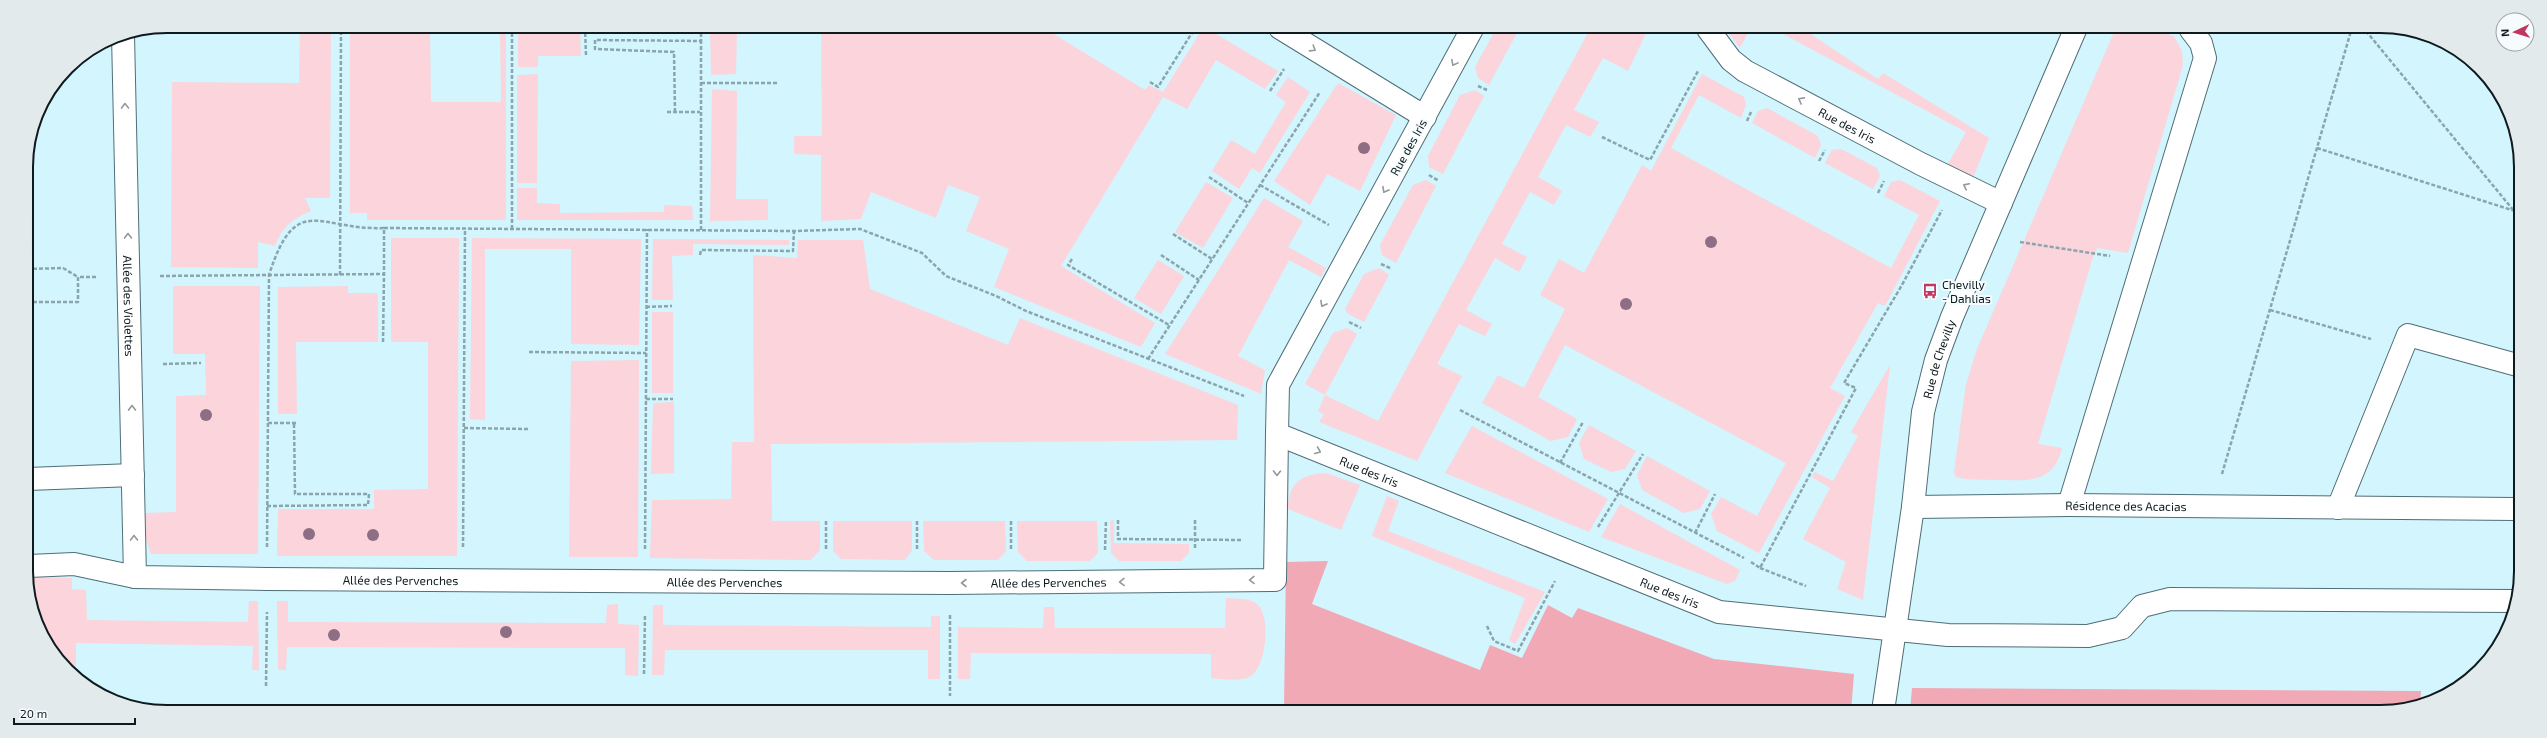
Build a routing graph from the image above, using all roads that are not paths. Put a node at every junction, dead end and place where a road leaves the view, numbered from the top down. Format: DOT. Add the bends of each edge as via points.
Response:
graph roads {
  1 [pos="1288,33"];
  2 [pos="1470,33"];
  3 [pos="1711,33"];
  4 [pos="2074,33"];
  5 [pos="2193,33"];
  6 [pos="123,40"];
  7 [pos="1425,116"];
  8 [pos="2001,203"];
  9 [pos="2514,364"];
  10 [pos="1278,434"];
  11 [pos="133,475"];
  12 [pos="33,479"];
  13 [pos="2069,505"];
  14 [pos="1913,507"];
  15 [pos="2338,508"];
  16 [pos="2514,509"];
  17 [pos="33,566"];
  18 [pos="135,577"];
  19 [pos="2510,600"];
  20 [pos="1895,629"];
  21 [pos="1884,705"];
  1 -- 7 [label="street, one-way"];
  2 -- 7 [label="street, Rue des Iris, one-way"];
  8 -- 3 [label="street, Rue des Iris, one-way" via="1921,164 1745,70 1731,60"];
  4 -- 8 [label="street, Rue de Chevilly"];
  5 -- 13 [label="street" via="2201,43 2205,58"];
  11 -- 6 [label="street, Allée des Violettes, one-way"];
  7 -- 10 [label="street, Rue des Iris, one-way" via="1278,385"];
  8 -- 14 [label="street, Rue de Chevilly" via="1936,360 1923,412"];
  9 -- 15 [label="street" via="2408,335"];
  10 -- 18 [label="street, Allée des Pervenches, one-way" via="1275,580 957,583"];
  10 -- 20 [label="street, Rue des Iris, one-way" via="1719,612"];
  11 -- 12 [label="street"];
  18 -- 11 [label="street, Allée des Violettes, one-way"];
  13 -- 14 [label="street, Résidence des Acacias"];
  13 -- 15 [label="street, Résidence des Acacias"];
  14 -- 20 [label="street, Rue de Chevilly"];
  15 -- 16 [label="street, Résidence des Acacias"];
  17 -- 18 [label="street, Allée des Pervenches" via="74,564"];
  19 -- 20 [label="street, Rue des Iris" via="2170,599 2142,606 2122,628 2088,636 1948,635"];
  20 -- 21 [label="street, Rue de Chevilly"];
}
